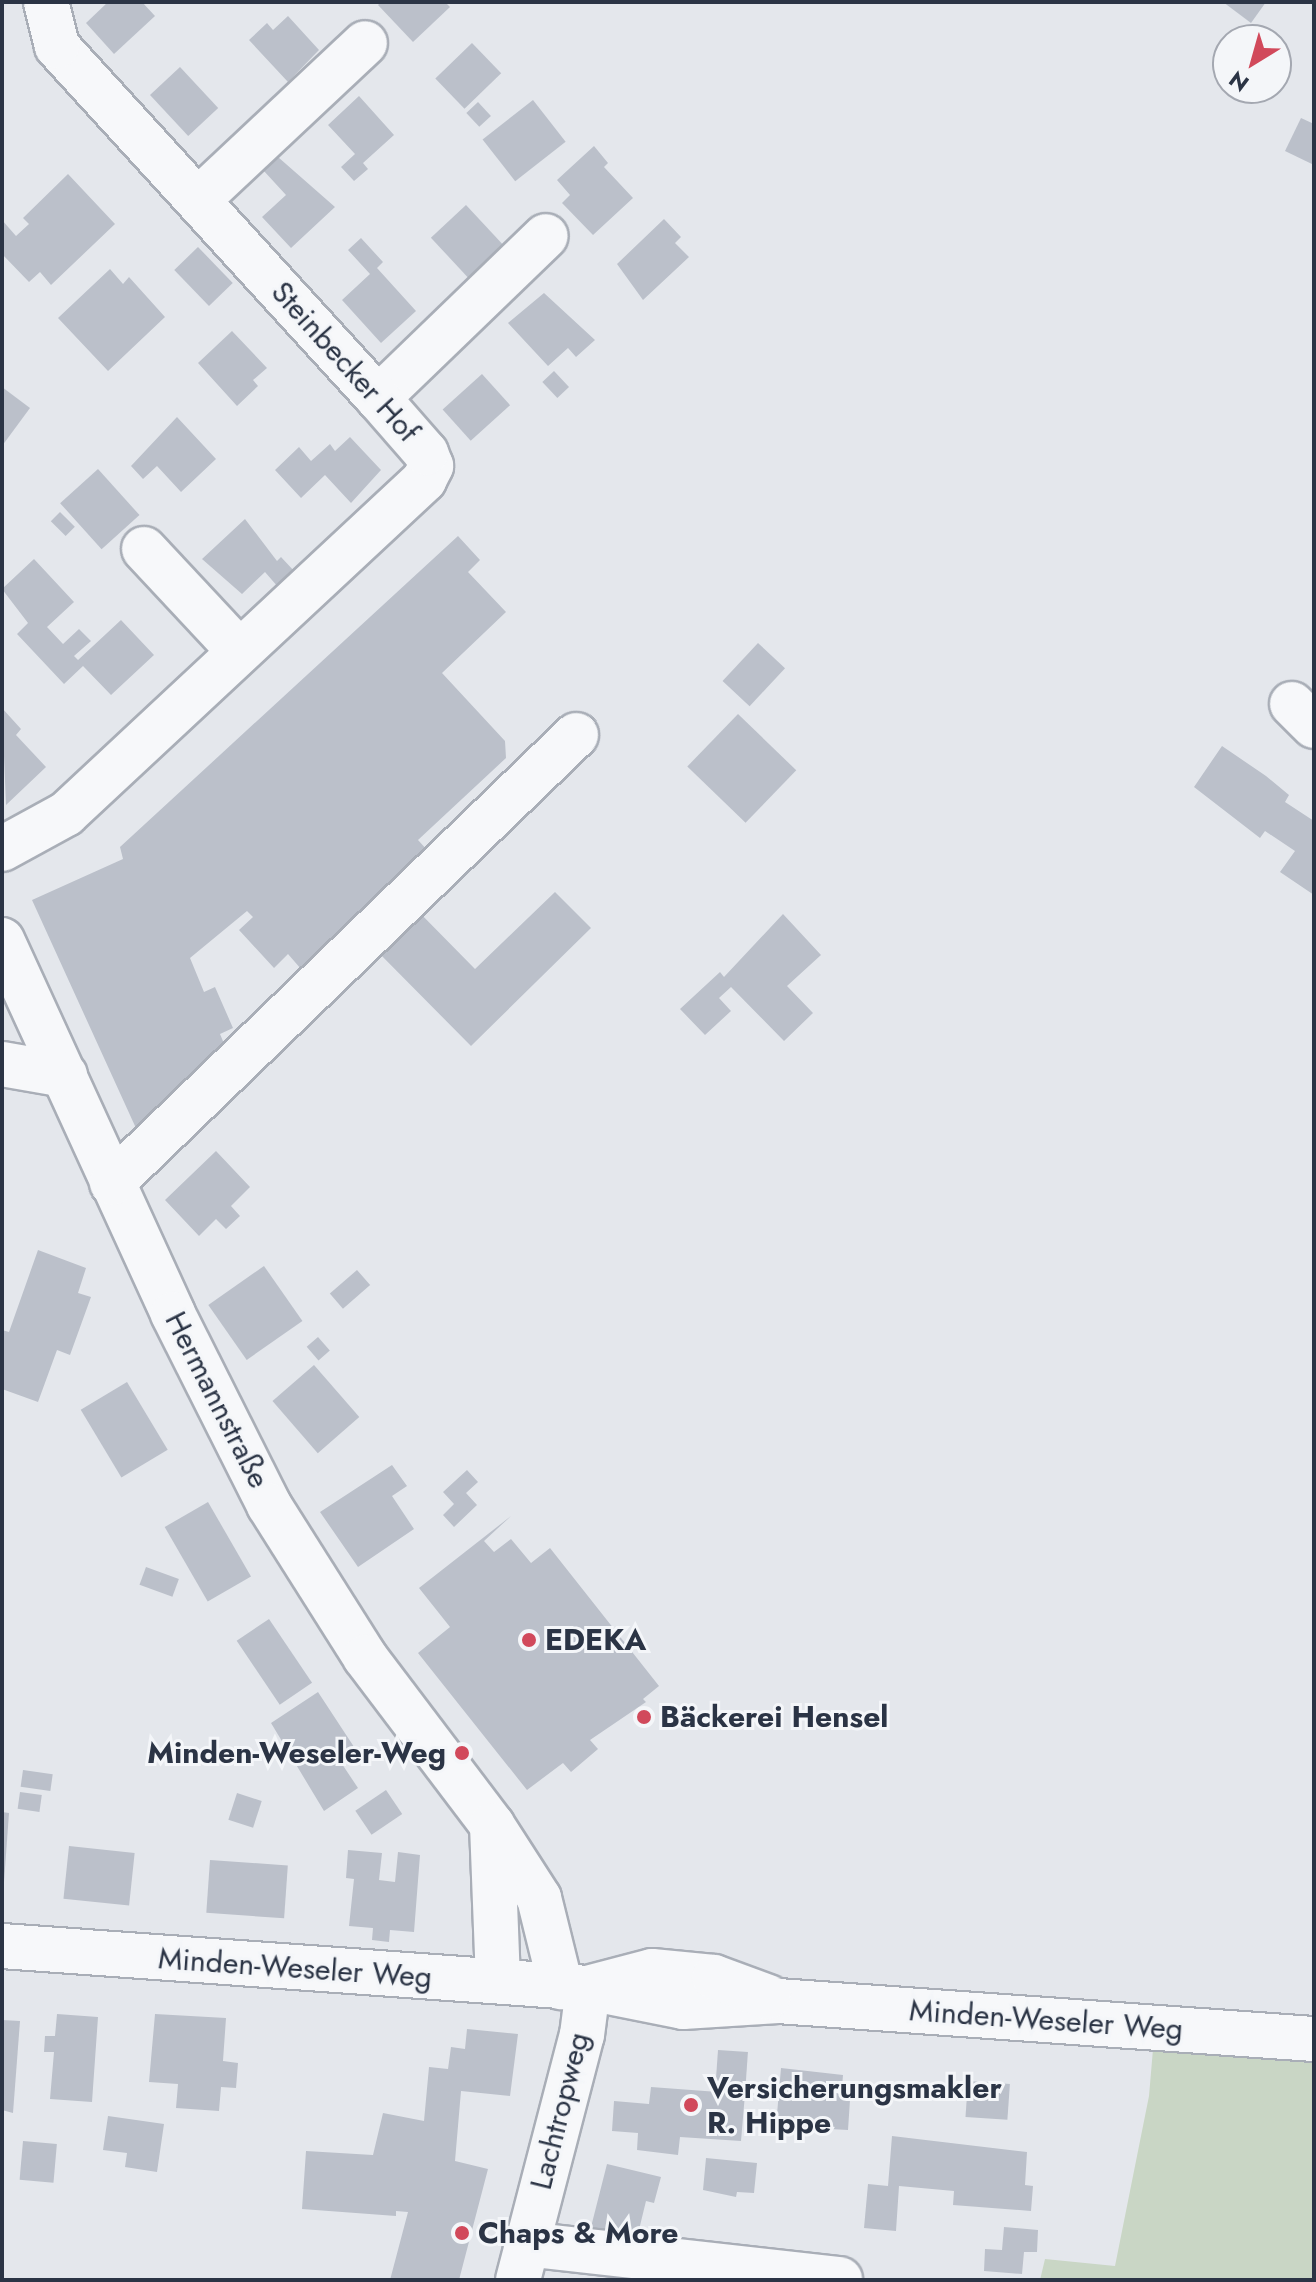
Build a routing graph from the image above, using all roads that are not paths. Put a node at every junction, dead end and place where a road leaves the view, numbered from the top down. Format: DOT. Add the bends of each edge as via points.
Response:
graph roads {
  1 [pos="46,2"];
  2 [pos="365,43"];
  3 [pos="198,200"];
  4 [pos="546,236"];
  5 [pos="378,398"];
  6 [pos="144,549"];
  7 [pos="239,651"];
  8 [pos="576,735"];
  9 [pos="2,849"];
  10 [pos="2,940"];
  11 [pos="2,1064"];
  12 [pos="65,1075"];
  13 [pos="112,1183"];
  14 [pos="492,1825"];
  15 [pos="2,1946"];
  16 [pos="498,1981"];
  17 [pos="574,1987"];
  18 [pos="1314,2039"];
  19 [pos="522,2262"];
  20 [pos="840,2279"];
  1 -- 3 [label="street, Steinbecker Hof" via="57,46"];
  2 -- 3 [label="street"];
  3 -- 5 [label="street, Steinbecker Hof"];
  4 -- 5 [label="street"];
  5 -- 7 [label="street, Steinbecker Hof" via="426,453 428,474"];
  6 -- 7 [label="street"];
  7 -- 9 [label="street, Steinbecker Hof" via="66,814"];
  8 -- 13 [label="street"];
  10 -- 12 [label="street, Hermannstraße"];
  11 -- 12 [label="street"];
  12 -- 13 [label="street, Hermannstraße"];
  13 -- 14 [label="street, Hermannstraße" via="269,1505 317,1587"];
  14 -- 16 [label="street"];
  14 -- 17 [label="street, Hermannstraße" via="539,1898"];
  15 -- 16 [label="street, Minden-Weseler Weg"];
  16 -- 17 [label="street, Minden-Weseler Weg"];
  17 -- 18 [label="street, Minden-Weseler Weg" via="652,1971 714,1977 778,2001"];
  17 -- 19 [label="street, Lachtropweg" via="582,2035"];
  19 -- 20 [label="street"];
}
